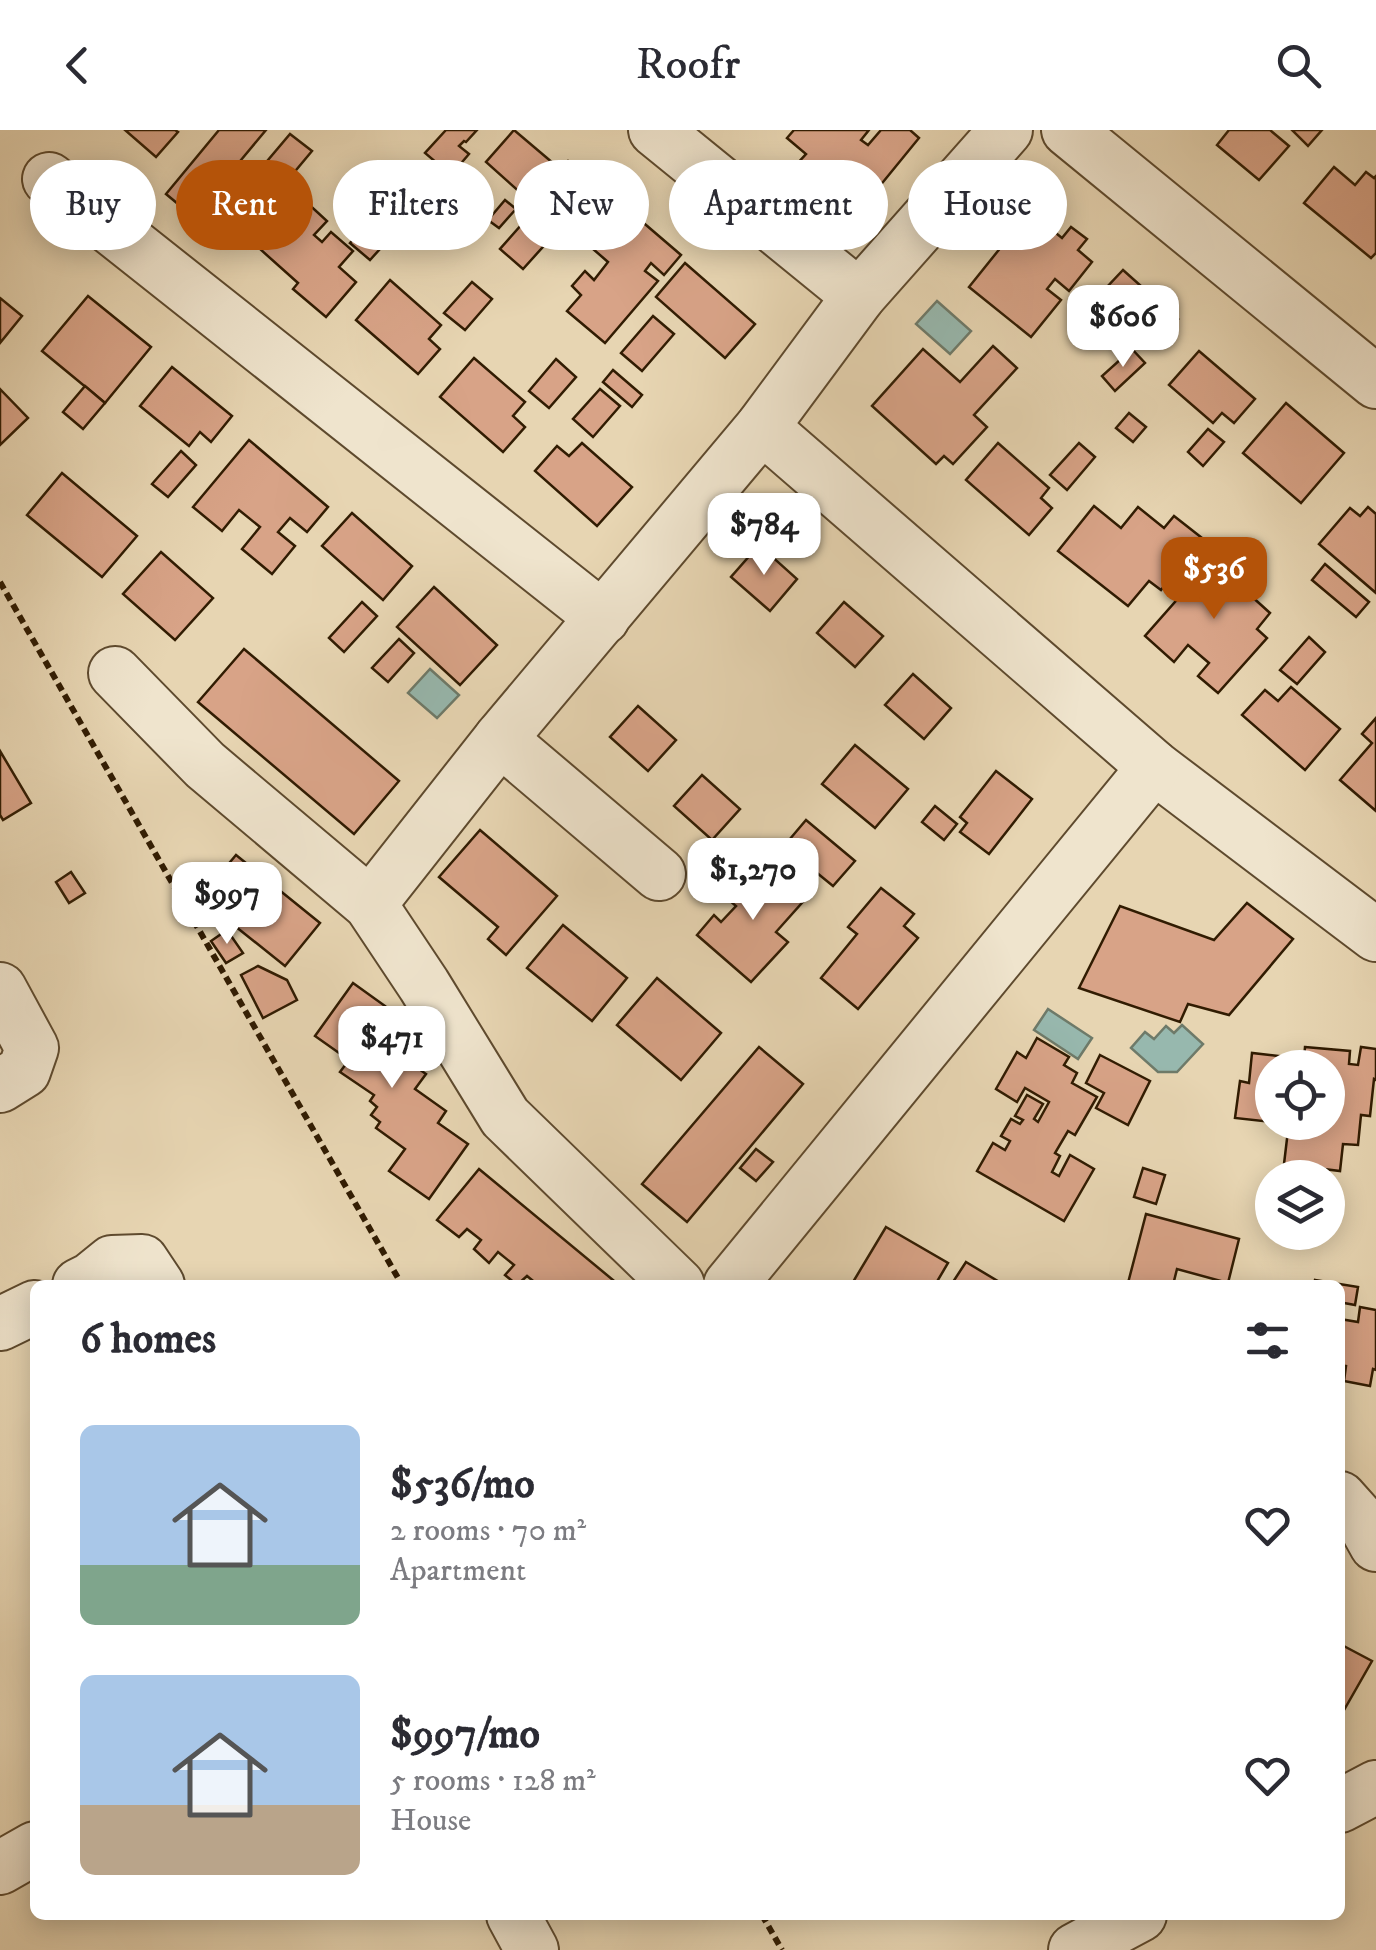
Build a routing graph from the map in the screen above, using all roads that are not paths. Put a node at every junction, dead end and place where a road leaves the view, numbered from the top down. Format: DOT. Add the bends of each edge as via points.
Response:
graph roads {
  1 [pos="655,130"];
  2 [pos="1006,130"];
  3 [pos="1068,130"];
  4 [pos="139,250"];
  5 [pos="859,296"];
  6 [pos="1376,382"];
  7 [pos="762,427"];
  8 [pos="603,618"];
  9 [pos="115,673"];
  10 [pos="500,739"];
  11 [pos="1154,766"];
  12 [pos="660,874"];
  13 [pos="370,904"];
  14 [pos="1376,935"];
  15 [pos="0,988"];
  16 [pos="0,1086"];
  17 [pos="89,1280"];
  18 [pos="155,1280"];
  19 [pos="673,1280"];
  20 [pos="734,1280"];
  21 [pos="30,1309"];
  22 [pos="0,1324"];
  23 [pos="1345,1504"];
  24 [pos="1376,1544"];
  25 [pos="1376,1787"];
  26 [pos="1345,1803"];
  27 [pos="30,1851"];
  28 [pos="0,1868"];
  29 [pos="515,1920"];
  30 [pos="1131,1920"];
  31 [pos="532,1950"];
  32 [pos="1075,1950"];
  1 -- 5 [label="street"];
  2 -- 5 [label="street"];
  3 -- 6 [label="street"];
  4 -- 8 [label="street"];
  5 -- 7 [label="street"];
  7 -- 8 [label="street"];
  7 -- 11 [label="street"];
  8 -- 10 [label="street"];
  9 -- 13 [label="street" via="205,765"];
  10 -- 12 [label="street"];
  10 -- 13 [label="street"];
  11 -- 14 [label="street"];
  11 -- 20 [label="street"];
  13 -- 19 [label="street" via="505,1117"];
  15 -- 16 [label="street" via="32,1048 24,1071"];
  17 -- 18 [label="street" via="112,1262 142,1260"];
  21 -- 22 [label="street"];
  23 -- 24 [label="street"];
  25 -- 26 [label="street"];
  27 -- 28 [label="street"];
  29 -- 31 [label="street"];
  30 -- 32 [label="street"];
}
